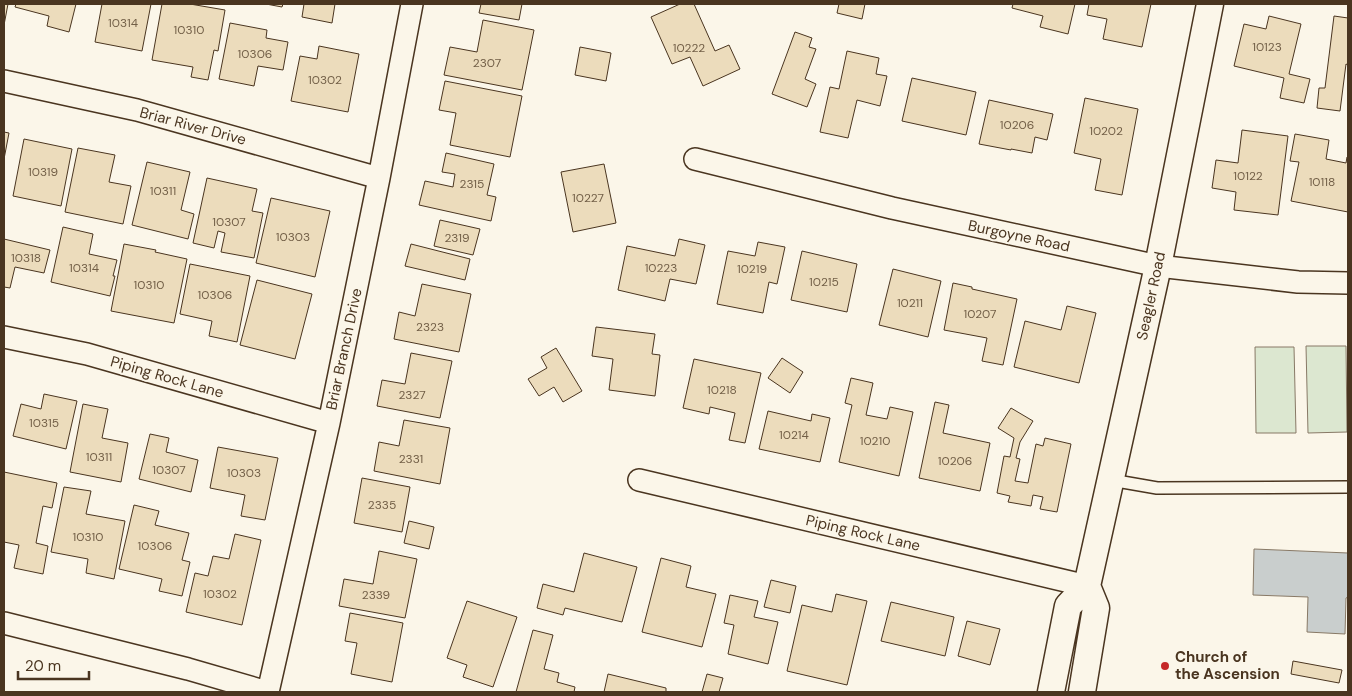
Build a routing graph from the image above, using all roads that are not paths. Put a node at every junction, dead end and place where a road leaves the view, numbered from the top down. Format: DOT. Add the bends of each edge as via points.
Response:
graph roads {
  1 [pos="412,4"];
  2 [pos="1210,4"];
  3 [pos="4,81"];
  4 [pos="695,159"];
  5 [pos="379,178"];
  6 [pos="1158,266"];
  7 [pos="1348,283"];
  8 [pos="4,337"];
  9 [pos="329,423"];
  10 [pos="639,480"];
  11 [pos="1111,480"];
  12 [pos="1348,488"];
  13 [pos="1087,586"];
  14 [pos="4,623"];
  15 [pos="267,692"];
  16 [pos="1051,692"];
  17 [pos="1082,692"];
  1 -- 5 [label="street, Briar Branch Drive"];
  2 -- 6 [label="street, Seagler Road"];
  3 -- 5 [label="street, Briar River Drive" via="137,110"];
  4 -- 6 [label="street, Burgoyne Road" via="892,208"];
  5 -- 9 [label="street, Briar Branch Drive"];
  6 -- 7 [label="street, Burgoyne Road" via="1298,282"];
  6 -- 11 [label="street, Seagler Road"];
  8 -- 9 [label="street, Piping Rock Lane" via="87,354"];
  9 -- 15 [label="street, Briar Branch Drive"];
  10 -- 13 [label="street, Piping Rock Lane"];
  11 -- 12 [label="lane" via="1157,488"];
  11 -- 13 [label="street, Seagler Road"];
  13 -- 16 [label="street" via="1068,606"];
  13 -- 17 [label="street" via="1096,608"];
  14 -- 15 [label="street"];
}
